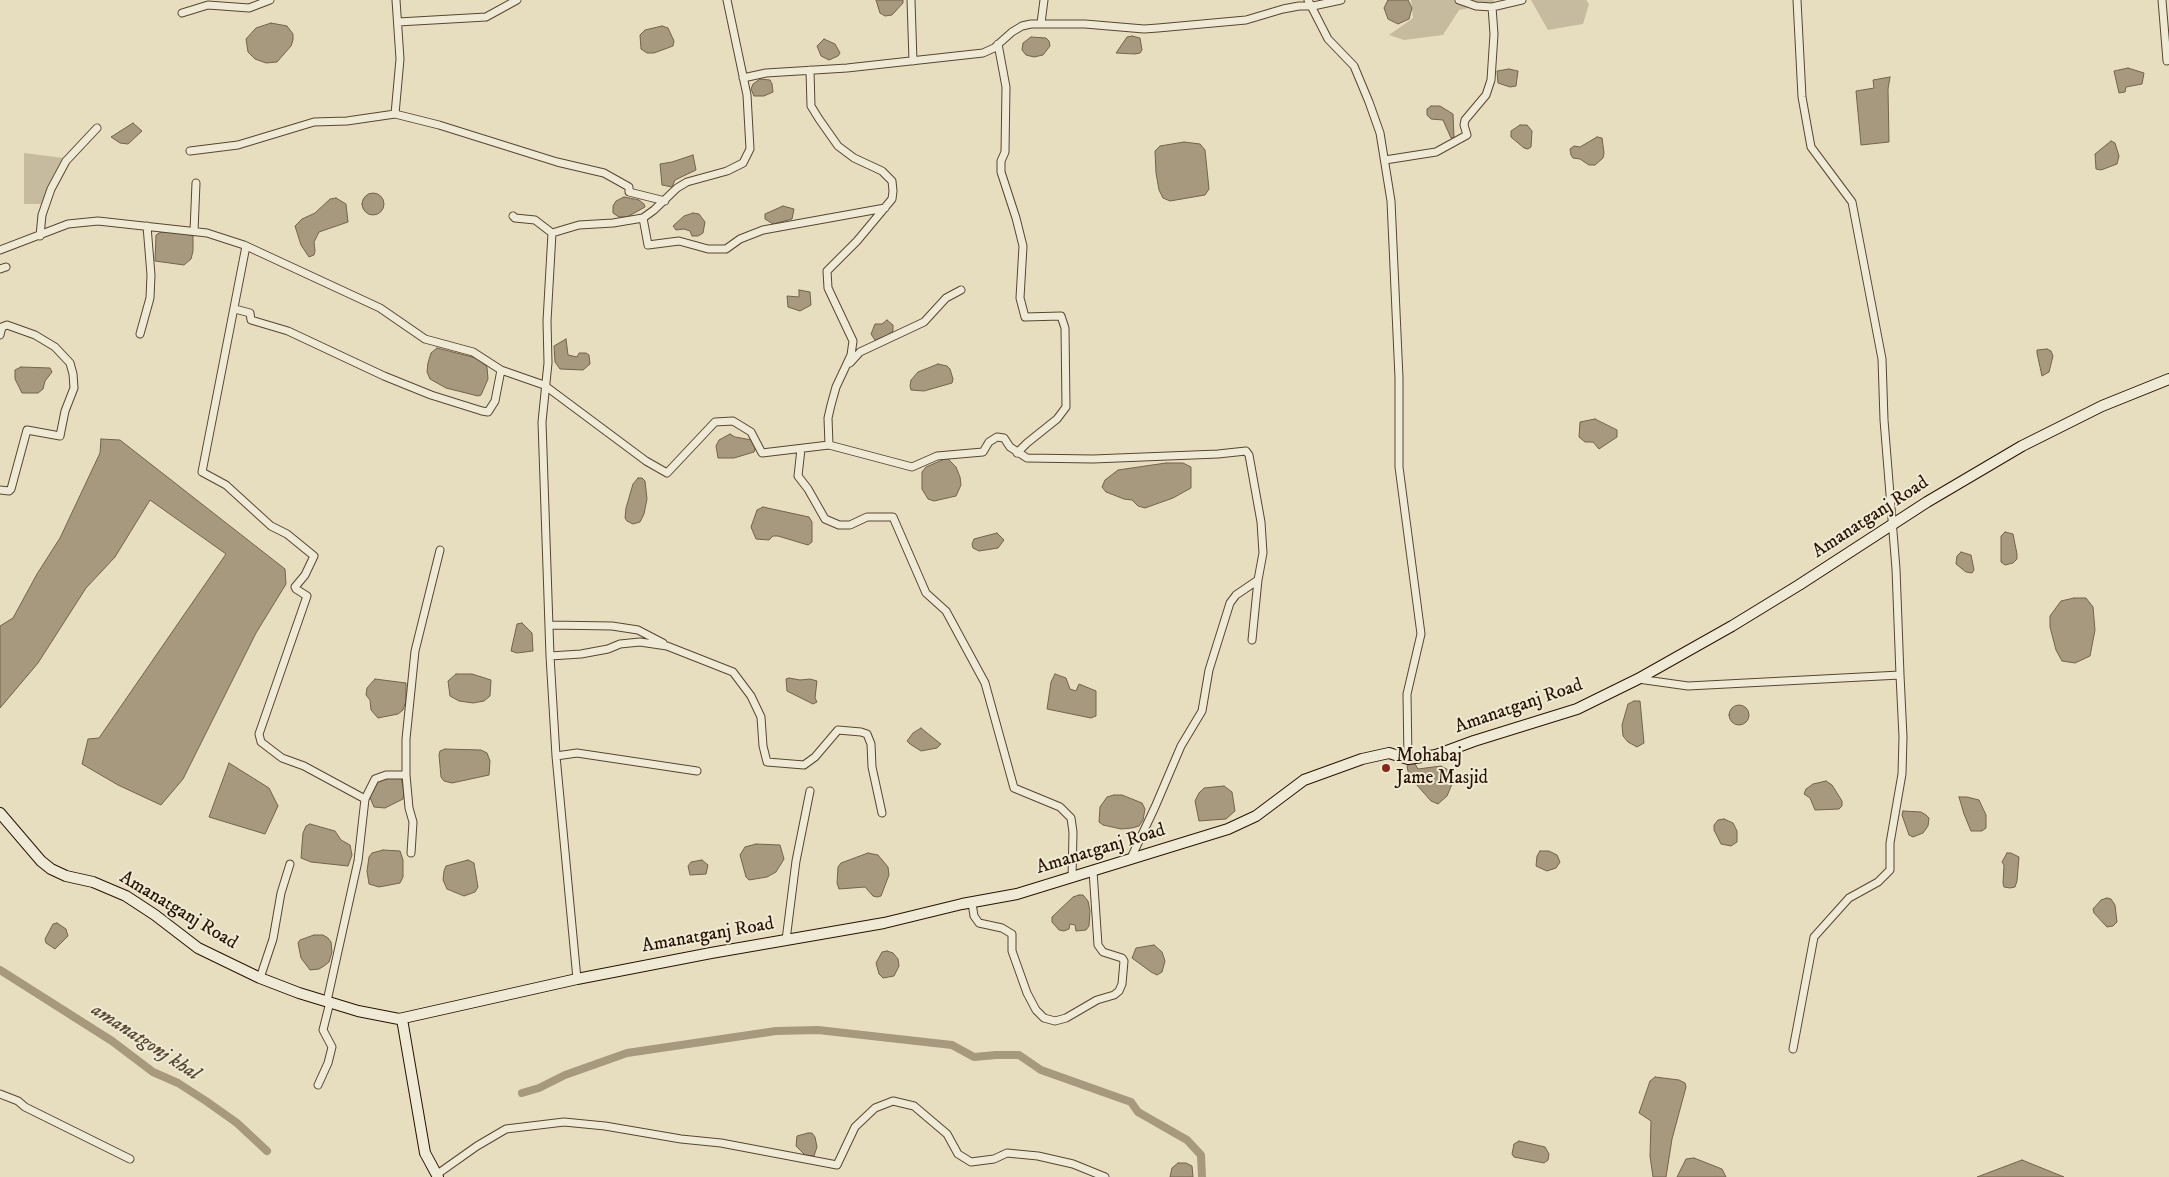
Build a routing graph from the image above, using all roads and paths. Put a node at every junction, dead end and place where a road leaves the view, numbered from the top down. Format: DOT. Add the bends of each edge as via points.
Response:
graph roads {
  1 [pos="270,0"];
  2 [pos="396,0"];
  3 [pos="517,0"];
  4 [pos="727,0"];
  5 [pos="911,0"];
  6 [pos="1044,0"];
  7 [pos="1341,0"];
  8 [pos="1459,0"];
  9 [pos="1522,0"];
  10 [pos="1797,0"];
  11 [pos="2162,0"];
  12 [pos="1311,3"];
  13 [pos="1492,6"];
  14 [pos="182,13"];
  15 [pos="398,22"];
  16 [pos="1040,23"];
  17 [pos="998,44"];
  18 [pos="913,60"];
  19 [pos="2167,61"];
  20 [pos="810,70"];
  21 [pos="743,78"];
  22 [pos="395,114"];
  23 [pos="97,128"];
  24 [pos="190,150"];
  25 [pos="1385,160"];
  26 [pos="196,183"];
  27 [pos="665,201"];
  28 [pos="885,208"];
  29 [pos="513,216"];
  30 [pos="643,218"];
  31 [pos="147,226"];
  32 [pos="194,231"];
  33 [pos="552,234"];
  34 [pos="40,236"];
  35 [pos="246,246"];
  36 [pos="0,250"];
  37 [pos="961,290"];
  38 [pos="234,309"];
  39 [pos="140,334"];
  40 [pos="0,335"];
  41 [pos="501,370"];
  42 [pos="843,370"];
  43 [pos="2169,380"];
  44 [pos="544,385"];
  45 [pos="829,445"];
  46 [pos="801,449"];
  47 [pos="1017,453"];
  48 [pos="0,490"];
  49 [pos="1892,524"];
  50 [pos="440,550"];
  51 [pos="1258,580"];
  52 [pos="550,625"];
  53 [pos="1252,640"];
  54 [pos="667,646"];
  55 [pos="550,656"];
  56 [pos="1900,675"];
  57 [pos="1638,679"];
  58 [pos="556,756"];
  59 [pos="1408,759"];
  60 [pos="697,771"];
  61 [pos="406,775"];
  62 [pos="810,791"];
  63 [pos="365,799"];
  64 [pos="0,813"];
  65 [pos="882,813"];
  66 [pos="411,853"];
  67 [pos="1130,860"];
  68 [pos="290,864"];
  69 [pos="1094,871"];
  70 [pos="1072,878"];
  71 [pos="972,902"];
  72 [pos="786,940"];
  73 [pos="260,978"];
  74 [pos="576,979"];
  75 [pos="328,1001"];
  76 [pos="402,1019"];
  77 [pos="1793,1049"];
  78 [pos="318,1085"];
  79 [pos="0,1094"];
  80 [pos="130,1159"];
  81 [pos="437,1176"];
  82 [pos="1105,1177"];
  1 -- 14 [label="street" via="249,8 208,5"];
  2 -- 15 [label="street"];
  3 -- 15 [label="street" via="486,17"];
  4 -- 21 [label="street"];
  5 -- 18 [label="street"];
  6 -- 16 [label="street"];
  7 -- 12 [label="street"];
  8 -- 13 [label="street" via="1476,6"];
  9 -- 13 [label="street"];
  10 -- 49 [label="street" via="1802,96 1811,147 1852,202 1867,273 1882,359"];
  11 -- 19 [label="street"];
  12 -- 16 [label="street" via="1246,20 1158,28"];
  12 -- 25 [label="street" via="1328,39 1354,66 1380,133"];
  13 -- 25 [label="street" via="1491,80 1486,95 1465,120 1467,135 1436,152"];
  15 -- 22 [label="street" via="400,59"];
  16 -- 17 [label="street" via="1022,26"];
  17 -- 18 [label="street" via="984,53"];
  17 -- 47 [label="street" via="1006,87 1005,152 1001,172 1022,246 1020,298 1025,318 1061,316 1065,328 1066,407 1057,420"];
  18 -- 20 [label="street"];
  20 -- 21 [label="street"];
  20 -- 28 [label="street" via="811,106 838,146 892,181 892,199"];
  21 -- 27 [label="street" via="750,149 742,163 727,171 687,182"];
  22 -- 24 [label="street" via="314,122 238,145"];
  22 -- 27 [label="street" via="604,173 628,187 629,192"];
  23 -- 34 [label="street" via="66,161 54,182 42,215"];
  25 -- 59 [label="street" via="1391,200 1399,378 1399,467 1421,634 1407,694"];
  26 -- 32 [label="street"];
  27 -- 30 [label="street"];
  28 -- 30 [label="street" via="763,230 740,239 726,249 708,249 679,241 648,245"];
  28 -- 42 [label="street" via="826,271 828,288 852,341 852,355"];
  29 -- 33 [label="street" via="535,220"];
  30 -- 33 [label="street" via="579,225"];
  31 -- 32 [label="street"];
  31 -- 34 [label="street" via="98,221 68,224"];
  31 -- 39 [label="street" via="152,275 150,298"];
  32 -- 35 [label="street"];
  33 -- 44 [label="street" via="548,363"];
  34 -- 36 [label="street"];
  35 -- 38 [label="street"];
  35 -- 41 [label="street" via="380,308 425,339 473,352"];
  37 -- 42 [label="street" via="946,298 924,322 860,352"];
  38 -- 41 [label="street" via="250,313 251,320 288,331 384,376 482,411 488,412 493,407"];
  38 -- 63 [label="street" via="202,472 226,485 271,526 287,534 314,556 305,575 295,586 307,596 259,734 261,742 282,758 304,766"];
  40 -- 48 [label="street" via="2,327 7,325 35,335 55,347 70,363 74,388 60,436 27,430 11,489"];
  41 -- 44 [label="street"];
  42 -- 45 [label="street" via="828,418"];
  43 -- 49 [label="main road, Amanatganj Road" via="2102,406 2022,446"];
  44 -- 46 [label="street" via="667,473 715,422 733,421 751,432 762,453"];
  44 -- 52 [label="street" via="542,422"];
  45 -- 46 [label="street"];
  45 -- 47 [label="street" via="912,466 937,456 983,452 997,437 1004,438"];
  46 -- 70 [label="street" via="798,476 825,518 839,525 850,525 867,517 893,517 926,593 946,612 985,683 1014,788 1060,807 1071,818"];
  47 -- 51 [label="street" via="1027,458 1093,459 1246,451 1261,522 1263,553"];
  49 -- 56 [label="street"];
  49 -- 57 [label="main road, Amanatganj Road" via="1774,601"];
  50 -- 61 [label="street" via="415,651 406,739"];
  51 -- 53 [label="street"];
  51 -- 67 [label="street" via="1230,602 1209,670 1202,711 1181,746"];
  52 -- 54 [label="street" via="612,626 638,630"];
  52 -- 55 [label="street"];
  54 -- 55 [label="street" via="640,642 580,654"];
  54 -- 65 [label="street" via="733,672 751,696 761,717 767,762 804,765 838,730 867,734"];
  55 -- 58 [label="street"];
  56 -- 57 [label="street" via="1688,686"];
  56 -- 77 [label="street" via="1902,774 1890,843 1890,870 1878,882 1849,898 1814,937"];
  57 -- 59 [label="main road, Amanatganj Road" via="1577,709 1436,755"];
  58 -- 60 [label="street" via="577,753"];
  58 -- 74 [label="street"];
  59 -- 67 [label="main road, Amanatganj Road" via="1389,753 1332,769 1304,780 1256,816 1228,830"];
  61 -- 63 [label="street" via="386,775 375,779"];
  61 -- 66 [label="street" via="413,822"];
  62 -- 72 [label="street" via="796,861"];
  63 -- 75 [label="street" via="358,861"];
  64 -- 73 [label="main road, Amanatganj Road" via="51,868 126,896 198,948"];
  67 -- 69 [label="main road, Amanatganj Road"];
  68 -- 73 [label="street" via="273,939"];
  69 -- 70 [label="main road, Amanatganj Road"];
  69 -- 71 [label="street" via="1098,945 1103,952 1124,960 1122,984 1114,995 1097,1000 1060,1020 1044,1018 1036,1010 1015,962 1012,934 1002,928 979,923 974,916"];
  70 -- 71 [label="main road, Amanatganj Road" via="1017,894"];
  71 -- 72 [label="main road, Amanatganj Road" via="884,923"];
  72 -- 74 [label="main road, Amanatganj Road"];
  73 -- 75 [label="main road, Amanatganj Road"];
  74 -- 76 [label="main road, Amanatganj Road"];
  75 -- 76 [label="main road, Amanatganj Road" via="358,1011"];
  75 -- 78 [label="street" via="323,1030 332,1048"];
  76 -- 81 [label="main road" via="425,1153"];
  79 -- 80 [label="street"];
  81 -- 82 [label="street" via="506,1129 564,1122 721,1143 837,1165 855,1127 875,1108 893,1101 914,1106 947,1134 958,1154 971,1162 994,1159 1008,1153 1038,1156 1073,1164"];
}
